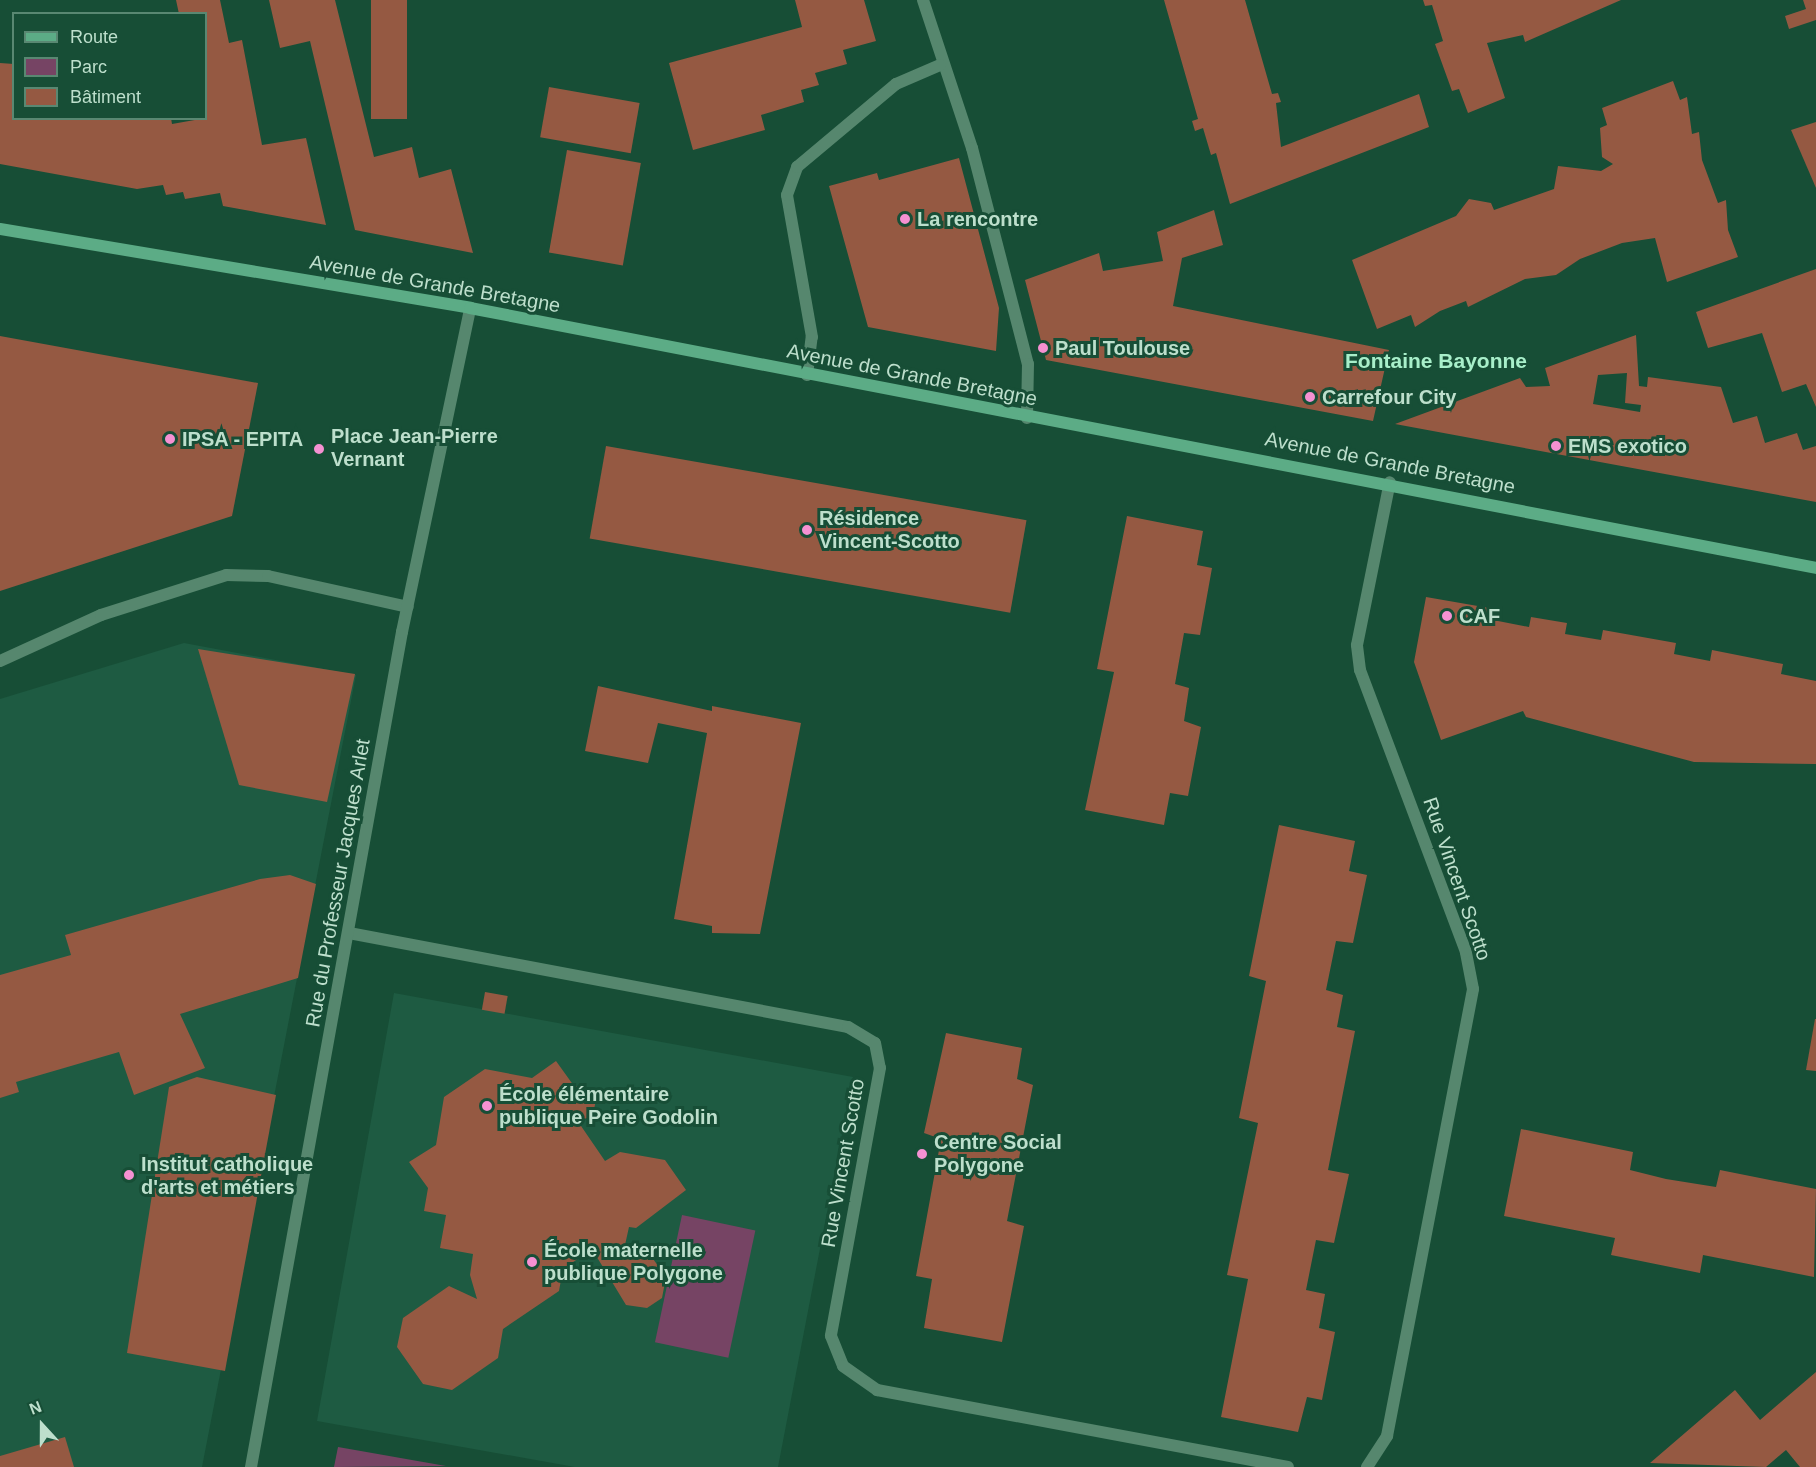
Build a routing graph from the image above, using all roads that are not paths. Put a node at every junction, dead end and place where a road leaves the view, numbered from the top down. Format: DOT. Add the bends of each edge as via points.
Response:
graph roads {
  1 [pos="923,0"];
  2 [pos="940,64"];
  3 [pos="0,229"];
  4 [pos="470,308"];
  5 [pos="807,375"];
  6 [pos="1028,418"];
  7 [pos="1390,482"];
  8 [pos="1816,568"];
  9 [pos="408,607"];
  10 [pos="0,661"];
  11 [pos="349,933"];
  12 [pos="251,1467"];
  13 [pos="1288,1467"];
  14 [pos="1367,1467"];
  1 -- 2 [label="street"];
  2 -- 5 [label="street" via="896,84 797,167 787,195 812,337"];
  2 -- 6 [label="street" via="972,148 1028,364"];
  3 -- 4 [label="main road, Avenue de Grande Bretagne"];
  4 -- 5 [label="main road, Avenue de Grande Bretagne"];
  4 -- 9 [label="street, Rue du Professeur Jacques Arlet"];
  5 -- 6 [label="main road, Avenue de Grande Bretagne"];
  6 -- 7 [label="main road, Avenue de Grande Bretagne"];
  7 -- 8 [label="main road, Avenue de Grande Bretagne"];
  7 -- 14 [label="street, Rue Vincent Scotto" via="1357,645 1359,670 1466,952 1473,988 1387,1436"];
  9 -- 10 [label="street" via="268,576 226,575 101,615"];
  9 -- 11 [label="street, Rue du Professeur Jacques Arlet"];
  11 -- 12 [label="street, Rue du Professeur Jacques Arlet"];
  11 -- 13 [label="street, Rue Vincent Scotto" via="848,1027 875,1042 880,1068 831,1336 843,1366 877,1390"];
}
